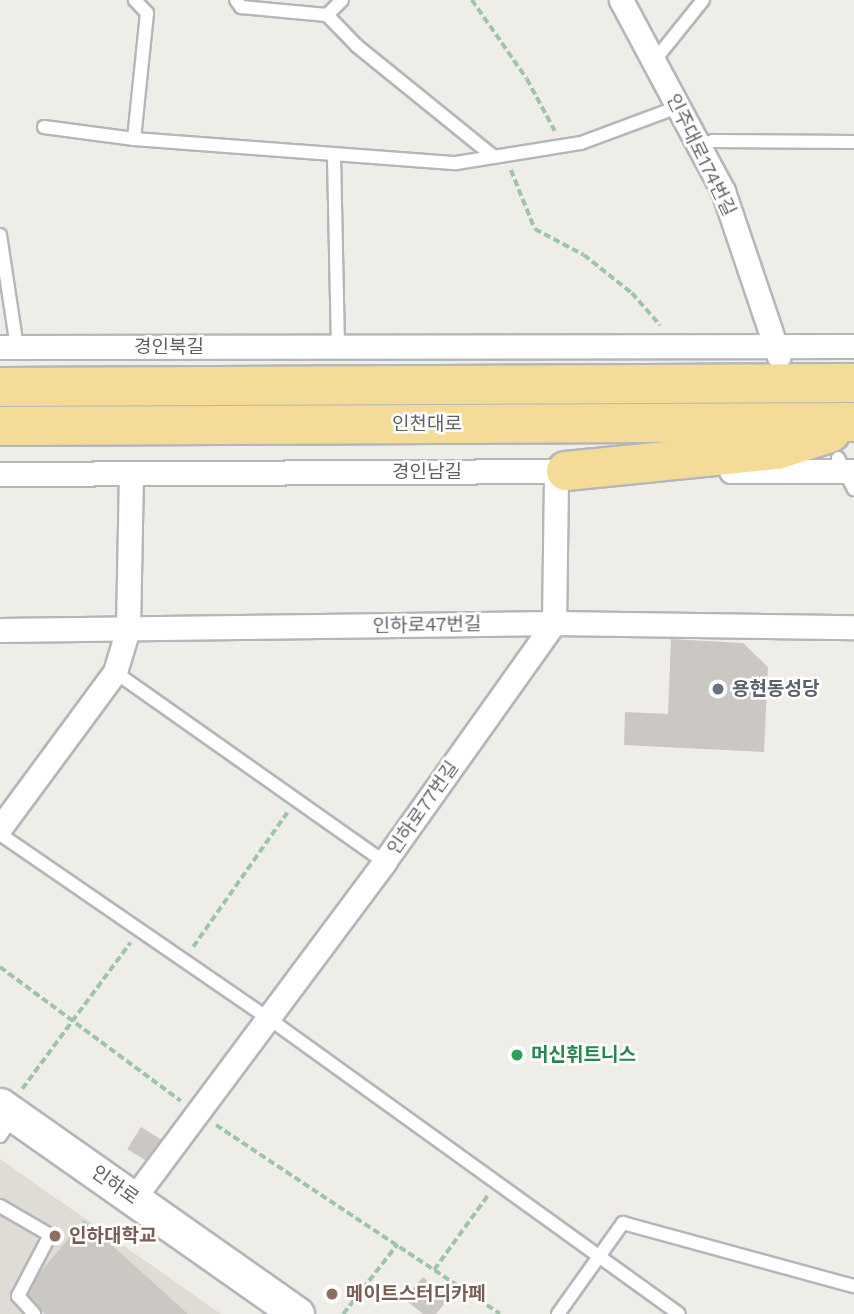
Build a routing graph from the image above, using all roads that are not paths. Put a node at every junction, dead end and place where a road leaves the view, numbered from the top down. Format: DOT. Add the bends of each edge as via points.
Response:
graph roads {
  1 [pos="135,0"];
  2 [pos="236,0"];
  3 [pos="342,0"];
  4 [pos="621,0"];
  5 [pos="703,0"];
  6 [pos="327,15"];
  7 [pos="654,61"];
  8 [pos="678,107"];
  9 [pos="44,127"];
  10 [pos="134,139"];
  11 [pos="854,142"];
  12 [pos="699,146"];
  13 [pos="334,156"];
  14 [pos="494,157"];
  15 [pos="0,235"];
  16 [pos="338,346"];
  17 [pos="854,346"];
  18 [pos="9,347"];
  19 [pos="776,350"];
  20 [pos="854,383"];
  21 [pos="0,387"];
  22 [pos="0,426"];
  23 [pos="850,456"];
  24 [pos="561,471"];
  25 [pos="0,474"];
  26 [pos="131,474"];
  27 [pos="554,623"];
  28 [pos="854,627"];
  29 [pos="128,629"];
  30 [pos="0,631"];
  31 [pos="115,672"];
  32 [pos="0,831"];
  33 [pos="384,862"];
  34 [pos="268,1018"];
  35 [pos="5,1117"];
  36 [pos="134,1198"];
  37 [pos="0,1206"];
  38 [pos="600,1257"];
  39 [pos="854,1286"];
  40 [pos="34,1314"];
  41 [pos="297,1314"];
  42 [pos="558,1314"];
  43 [pos="679,1314"];
  1 -- 10 [label="lane" via="146,13"];
  2 -- 6 [label="lane" via="241,7"];
  3 -- 6 [label="lane"];
  4 -- 7 [label="street, 인주대로174번길"];
  5 -- 7 [label="lane"];
  6 -- 14 [label="lane" via="357,46"];
  7 -- 8 [label="street, 인주대로174번길"];
  8 -- 12 [label="street, 인주대로174번길"];
  8 -- 14 [label="lane" via="563,146"];
  9 -- 10 [label="lane"];
  10 -- 13 [label="lane"];
  11 -- 12 [label="lane" via="713,141"];
  12 -- 19 [label="street, 인주대로174번길" via="723,191"];
  13 -- 14 [label="lane" via="456,163"];
  13 -- 16 [label="lane"];
  15 -- 18 [label="lane"];
  16 -- 18 [label="street, 경인북길"];
  16 -- 19 [label="street, 경인북길" via="675,345"];
  17 -- 19 [label="street, 경인북길"];
  20 -- 21 [label="highway, 인천대로"];
  22 -- 23 [label="highway, 인천대로"];
  23 -- 24 [label="highway" via="778,450"];
  24 -- 26 [label="street, 경인남길"];
  24 -- 27 [label="street"];
  25 -- 26 [label="street, 경인남길"];
  26 -- 29 [label="street"];
  27 -- 28 [label="street, 인하로47번길"];
  27 -- 29 [label="street, 인하로47번길"];
  27 -- 33 [label="street, 인하로77번길"];
  29 -- 30 [label="street, 인하로47번길"];
  29 -- 31 [label="street"];
  31 -- 32 [label="street"];
  31 -- 33 [label="lane"];
  32 -- 34 [label="lane"];
  33 -- 34 [label="street, 인하로77번길"];
  34 -- 36 [label="street, 인하로77번길"];
  34 -- 38 [label="lane"];
  35 -- 36 [label="main road, 인하로"];
  36 -- 41 [label="main road, 인하로"];
  37 -- 40 [label="lane" via="50,1235 18,1296"];
  38 -- 39 [label="lane" via="624,1223"];
  38 -- 42 [label="lane"];
  38 -- 43 [label="lane"];
}
